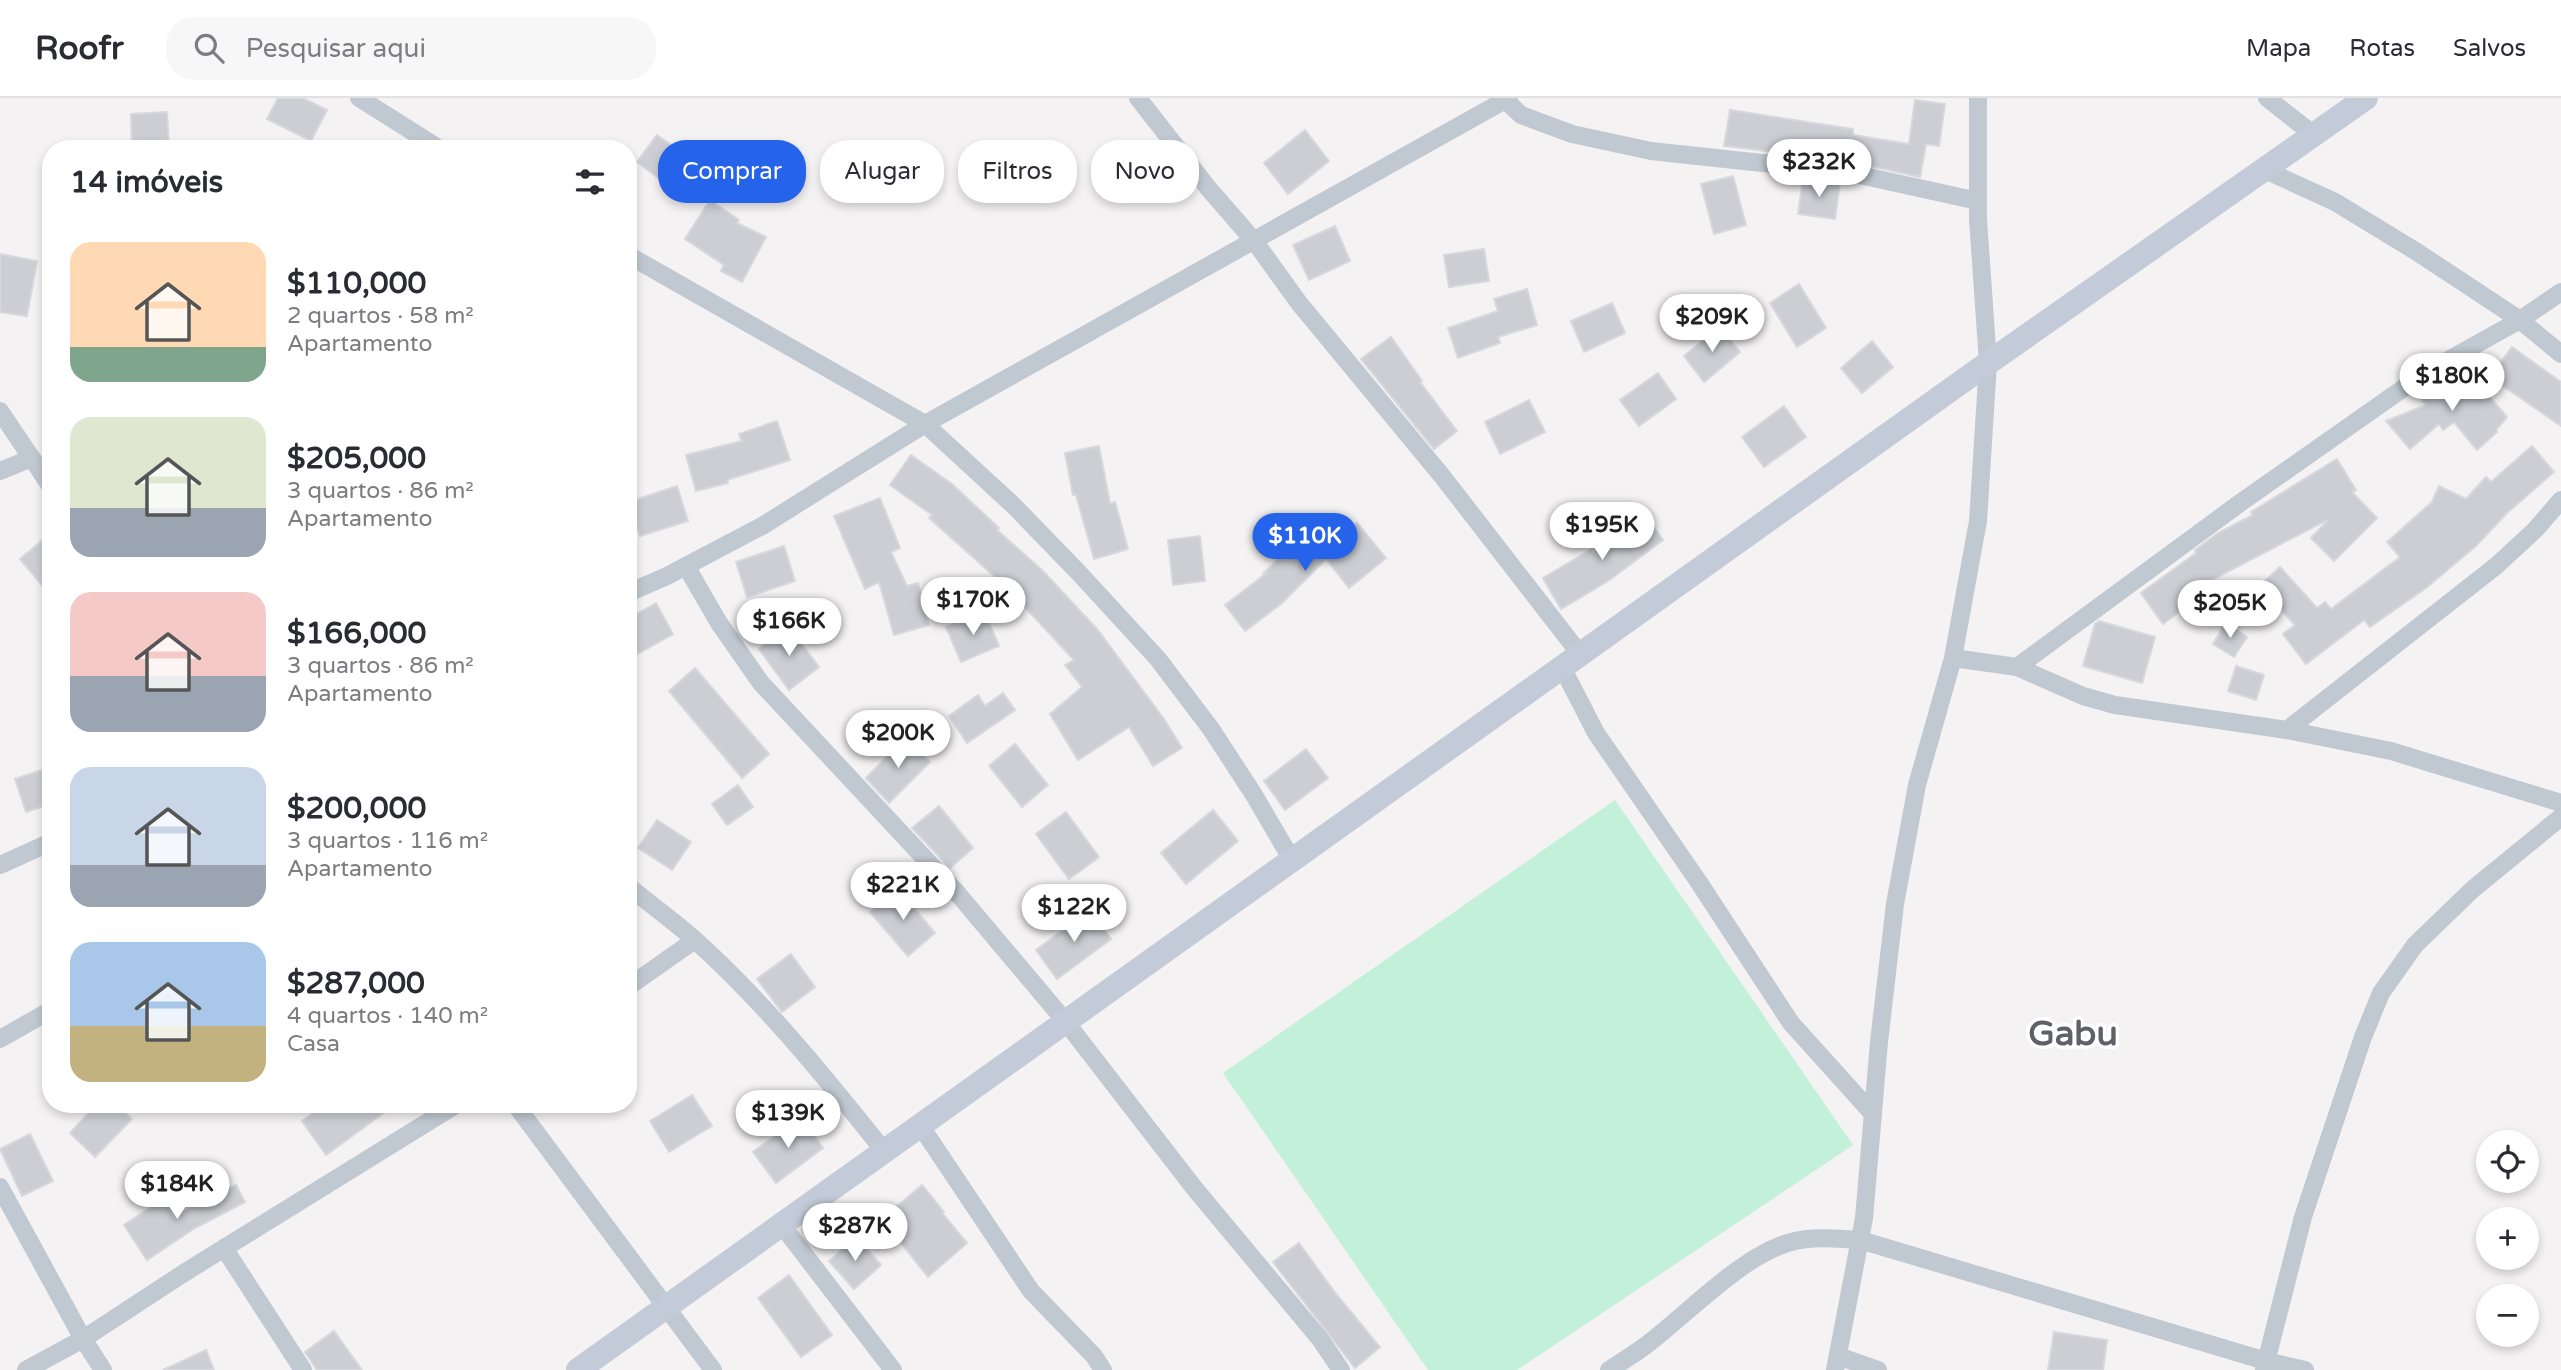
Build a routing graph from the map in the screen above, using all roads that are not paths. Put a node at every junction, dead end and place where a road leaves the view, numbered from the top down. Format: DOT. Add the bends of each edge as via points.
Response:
graph roads {
  1 [pos="359,98"];
  2 [pos="1138,98"];
  3 [pos="1978,98"];
  4 [pos="2267,98"];
  5 [pos="2366,98"];
  6 [pos="1506,99"];
  7 [pos="2314,135"];
  8 [pos="426,140"];
  9 [pos="2263,169"];
  10 [pos="1978,201"];
  11 [pos="1255,242"];
  12 [pos="637,261"];
  13 [pos="2561,292"];
  14 [pos="2519,320"];
  15 [pos="2561,354"];
  16 [pos="1988,363"];
  17 [pos="0,411"];
  18 [pos="925,424"];
  19 [pos="32,458"];
  20 [pos="0,471"];
  21 [pos="42,473"];
  22 [pos="2561,500"];
  23 [pos="686,566"];
  24 [pos="637,589"];
  25 [pos="1953,658"];
  26 [pos="1571,661"];
  27 [pos="2017,667"];
  28 [pos="2287,730"];
  29 [pos="2561,803"];
  30 [pos="2561,817"];
  31 [pos="42,846"];
  32 [pos="1292,860"];
  33 [pos="0,865"];
  34 [pos="637,893"];
  35 [pos="695,940"];
  36 [pos="637,981"];
  37 [pos="42,1015"];
  38 [pos="1065,1021"];
  39 [pos="0,1039"];
  40 [pos="442,1113"];
  41 [pos="522,1113"];
  42 [pos="1873,1114"];
  43 [pos="920,1125"];
  44 [pos="884,1151"];
  45 [pos="0,1187"];
  46 [pos="781,1224"];
  47 [pos="1860,1240"];
  48 [pos="224,1248"];
  49 [pos="665,1307"];
  50 [pos="83,1339"];
  51 [pos="1836,1363"];
  52 [pos="2265,1365"];
  53 [pos="26,1370"];
  54 [pos="103,1370"];
  55 [pos="303,1370"];
  56 [pos="578,1370"];
  57 [pos="713,1370"];
  58 [pos="893,1370"];
  59 [pos="1103,1370"];
  60 [pos="1341,1370"];
  61 [pos="1609,1370"];
  62 [pos="1878,1370"];
  63 [pos="2305,1370"];
  1 -- 8 [label="street"];
  2 -- 11 [label="street"];
  3 -- 10 [label="street"];
  4 -- 7 [label="street"];
  5 -- 7 [label="main road"];
  6 -- 10 [label="street" via="1521,115 1572,134 1651,151 1846,172"];
  6 -- 11 [label="street"];
  7 -- 9 [label="main road"];
  9 -- 14 [label="street" via="2335,202"];
  9 -- 16 [label="main road"];
  10 -- 16 [label="street"];
  11 -- 18 [label="street"];
  11 -- 26 [label="street" via="1299,303 1442,476"];
  12 -- 18 [label="street"];
  13 -- 14 [label="street"];
  14 -- 15 [label="street"];
  14 -- 27 [label="street" via="2425,373"];
  16 -- 25 [label="street" via="1978,521"];
  16 -- 26 [label="main road"];
  17 -- 19 [label="street"];
  18 -- 23 [label="street" via="762,526"];
  18 -- 32 [label="street" via="1032,524 1157,659 1211,729"];
  19 -- 20 [label="street"];
  19 -- 21 [label="street"];
  22 -- 28 [label="street" via="2496,566"];
  23 -- 24 [label="street"];
  23 -- 38 [label="street" via="761,683 958,894"];
  25 -- 27 [label="street"];
  25 -- 42 [label="street" via="1917,785 1895,904"];
  26 -- 32 [label="main road"];
  26 -- 42 [label="street" via="1596,733 1791,1023"];
  27 -- 28 [label="street" via="2115,705"];
  28 -- 29 [label="street" via="2391,751"];
  30 -- 52 [label="street" via="2473,889 2415,945 2381,993 2303,1217"];
  31 -- 33 [label="street"];
  32 -- 38 [label="main road"];
  34 -- 35 [label="street"];
  35 -- 36 [label="street"];
  35 -- 44 [label="street" via="773,1020"];
  37 -- 39 [label="street"];
  38 -- 43 [label="main road"];
  38 -- 60 [label="street"];
  40 -- 48 [label="street"];
  41 -- 49 [label="street"];
  42 -- 47 [label="street"];
  43 -- 44 [label="main road"];
  43 -- 59 [label="street" via="1031,1291"];
  44 -- 46 [label="main road"];
  45 -- 50 [label="street"];
  46 -- 49 [label="main road"];
  46 -- 58 [label="street"];
  47 -- 51 [label="street"];
  47 -- 52 [label="street"];
  47 -- 61 [label="street" via="1816,1238 1768,1251 1718,1284"];
  48 -- 50 [label="street"];
  48 -- 55 [label="street"];
  49 -- 56 [label="main road"];
  49 -- 57 [label="street"];
  50 -- 53 [label="street"];
  50 -- 54 [label="street"];
  51 -- 62 [label="street"];
  52 -- 63 [label="street"];
}
